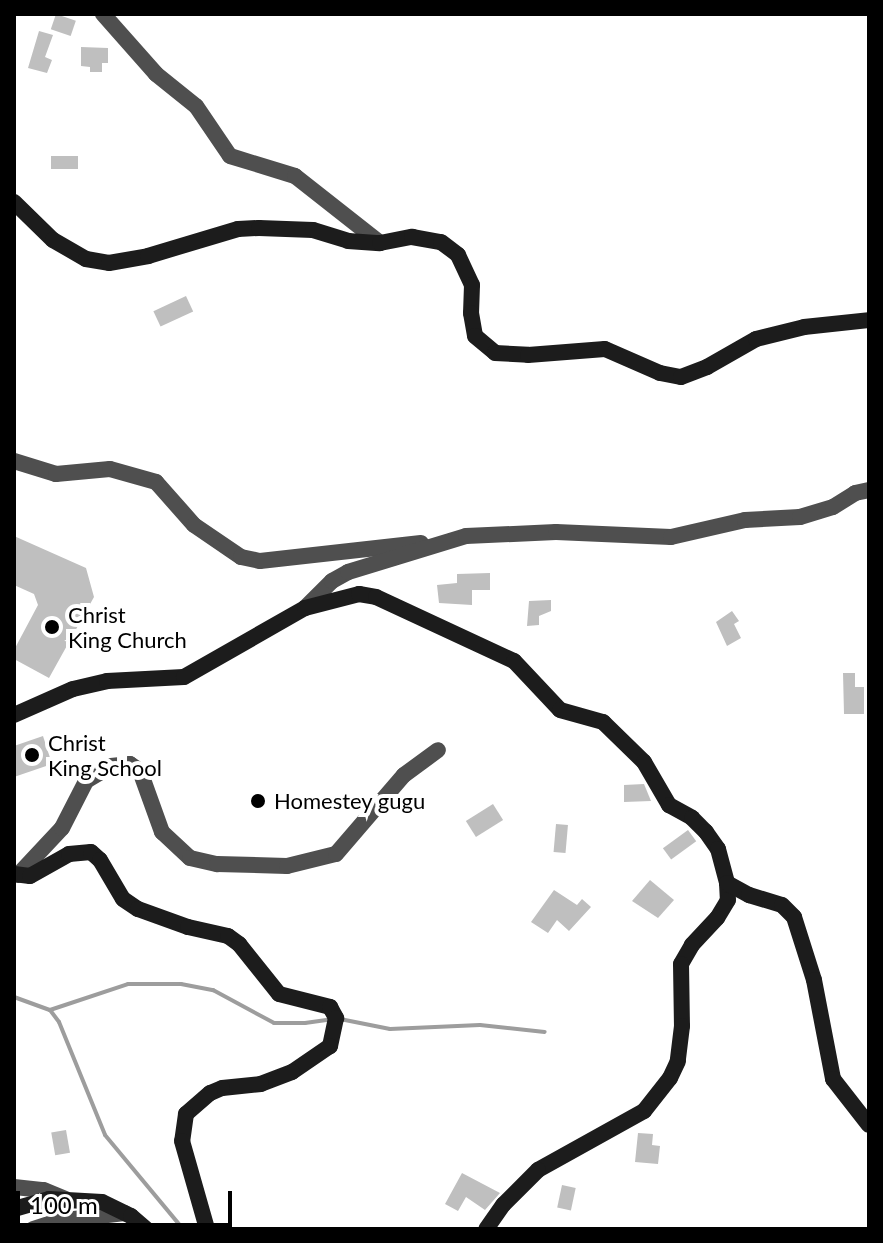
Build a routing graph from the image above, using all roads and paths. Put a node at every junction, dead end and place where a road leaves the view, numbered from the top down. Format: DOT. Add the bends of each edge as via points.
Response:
graph roads {
  1 [pos="103,14"];
  2 [pos="14,202"];
  3 [pos="380,243"];
  4 [pos="869,320"];
  5 [pos="14,461"];
  6 [pos="869,490"];
  7 [pos="450,540"];
  8 [pos="305,608"];
  9 [pos="14,715"];
  10 [pos="438,750"];
  11 [pos="16,874"];
  12 [pos="727,883"];
  13 [pos="869,1125"];
  14 [pos="14,1187"];
  15 [pos="66,1199"];
  16 [pos="14,1209"];
  17 [pos="125,1213"];
  18 [pos="33,1229"];
  19 [pos="146,1229"];
  20 [pos="207,1229"];
  21 [pos="486,1229"];
  1 -- 3 [label="street" via="156,74 196,106 230,156 295,176"];
  2 -- 3 [label="main road" via="53,240 86,259 109,263 238,229 313,230 348,241"];
  3 -- 4 [label="main road" via="427,238 451,247 472,285 475,336 495,353 605,349 681,377 756,339"];
  5 -- 7 [label="street" via="56,474 110,469 156,482 194,525 241,557 260,561"];
  6 -- 7 [label="street" via="800,517 745,520 671,537 502,532"];
  7 -- 8 [label="street" via="348,572"];
  8 -- 9 [label="main road" via="184,677 107,681 73,689"];
  8 -- 12 [label="main road" via="359,594 376,597 514,661 560,710 603,722 644,762 669,805 692,818 718,849"];
  10 -- 11 [label="street" via="404,775 336,854 287,866 190,858 162,832 140,771 130,764 111,766 86,781 62,828"];
  11 -- 20 [label="main road" via="39,872 69,854 91,852 123,899 188,927 228,936 279,994 330,1007 336,1018 330,1046 292,1072 261,1084 222,1088 186,1114 182,1141"];
  12 -- 13 [label="main road" via="782,905 794,917 814,980 833,1079"];
  12 -- 21 [label="main road" via="728,900 681,964 682,1041 674,1070 659,1095 623,1126 538,1170"];
  14 -- 15 [label="street"];
  15 -- 16 [label="main road"];
  15 -- 17 [label="main road" via="102,1202"];
  17 -- 18 [label="street"];
  17 -- 19 [label="main road"];
}
